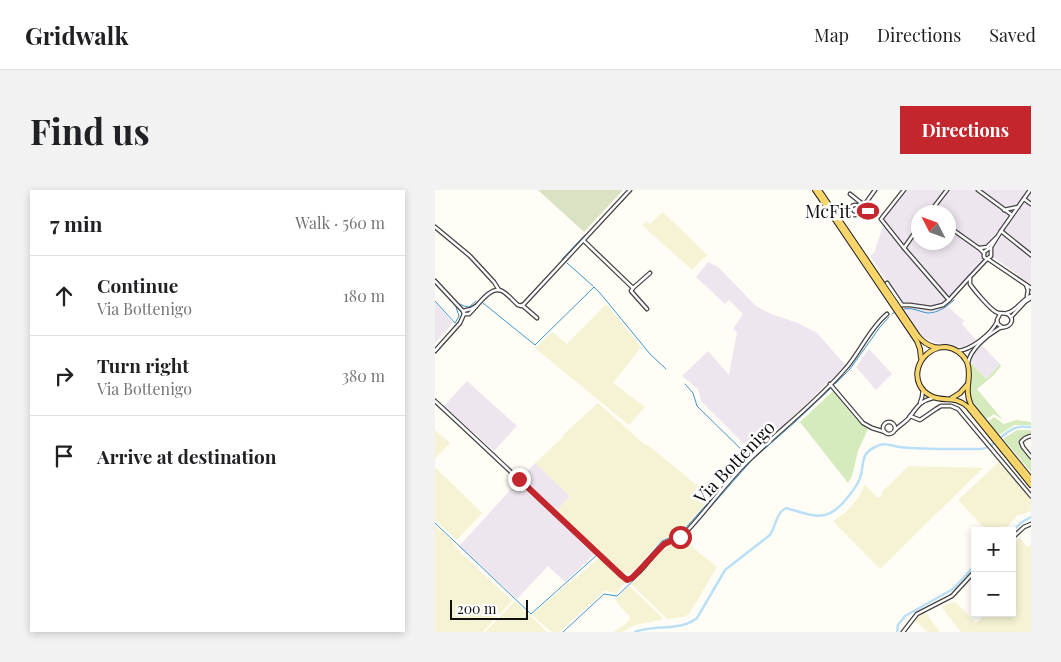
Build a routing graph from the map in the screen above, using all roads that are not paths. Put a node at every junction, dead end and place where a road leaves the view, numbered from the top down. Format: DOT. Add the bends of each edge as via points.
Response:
graph roads {
  1 [pos="630,190"];
  2 [pos="815,190"];
  3 [pos="875,190"];
  4 [pos="904,190"];
  5 [pos="940,190"];
  6 [pos="978,190"];
  7 [pos="1030,190"];
  8 [pos="821,191"];
  9 [pos="946,192"];
  10 [pos="1024,199"];
  11 [pos="857,200"];
  12 [pos="865,203"];
  13 [pos="1031,204"];
  14 [pos="856,205"];
  15 [pos="936,205"];
  16 [pos="1018,207"];
  17 [pos="1005,210"];
  18 [pos="860,212"];
  19 [pos="1012,216"];
  20 [pos="1009,220"];
  21 [pos="435,227"];
  22 [pos="1001,231"];
  23 [pos="956,232"];
  24 [pos="996,238"];
  25 [pos="911,239"];
  26 [pos="583,240"];
  27 [pos="904,248"];
  28 [pos="979,249"];
  29 [pos="987,255"];
  30 [pos="1031,255"];
  31 [pos="650,273"];
  32 [pos="970,277"];
  33 [pos="435,280"];
  34 [pos="887,283"];
  35 [pos="1025,284"];
  36 [pos="633,288"];
  37 [pos="1031,288"];
  38 [pos="499,290"];
  39 [pos="1031,297"];
  40 [pos="1026,298"];
  41 [pos="949,300"];
  42 [pos="522,305"];
  43 [pos="647,309"];
  44 [pos="464,312"];
  45 [pos="1001,313"];
  46 [pos="1007,313"];
  47 [pos="887,314"];
  48 [pos="1011,317"];
  49 [pos="537,318"];
  50 [pos="997,322"];
  51 [pos="1002,327"];
  52 [pos="939,348"];
  53 [pos="435,351"];
  54 [pos="957,351"];
  55 [pos="920,361"];
  56 [pos="968,365"];
  57 [pos="968,380"];
  58 [pos="830,384"];
  59 [pos="923,389"];
  60 [pos="934,398"];
  61 [pos="949,398"];
  62 [pos="435,401"];
  63 [pos="919,404"];
  64 [pos="910,416"];
  65 [pos="895,424"];
  66 [pos="884,425"];
  67 [pos="901,425"];
  68 [pos="875,429"];
  69 [pos="895,430"];
  70 [pos="885,432"];
  71 [pos="1031,436"];
  72 [pos="994,437"];
  73 [pos="1000,444"];
  74 [pos="1031,456"];
  75 [pos="1031,479"];
  76 [pos="1031,485"];
  77 [pos="1031,496"];
  78 [pos="1031,524"];
  79 [pos="1016,534"];
  80 [pos="974,572"];
  81 [pos="903,632"];
  1 -- 26 [label="street"];
  2 -- 55 [label="main road" via="917,341"];
  3 -- 12 [label="street"];
  4 -- 27 [label="street" via="881,219"];
  5 -- 9 [label="street"];
  6 -- 17 [label="street"];
  7 -- 10 [label="street"];
  8 -- 52 [label="main road" via="918,336"];
  9 -- 15 [label="street"];
  10 -- 13 [label="street"];
  10 -- 16 [label="street"];
  11 -- 12 [label="street"];
  11 -- 14 [label="street"];
  11 -- 14 [label="street" via="850,194"];
  12 -- 14 [label="street"];
  12 -- 18 [label="street"];
  14 -- 18 [label="street"];
  14 -- 18 [label="street" via="851,208 851,213 856,215"];
  16 -- 17 [label="street"];
  16 -- 19 [label="street"];
  17 -- 19 [label="street"];
  17 -- 20 [label="street"];
  19 -- 20 [label="street"];
  20 -- 22 [label="street"];
  21 -- 38 [label="street" via="470,256"];
  22 -- 24 [label="street"];
  22 -- 30 [label="street"];
  23 -- 28 [label="street"];
  24 -- 28 [label="street" via="987,247"];
  24 -- 29 [label="street"];
  25 -- 27 [label="street"];
  26 -- 36 [label="street"];
  26 -- 42 [label="street"];
  27 -- 41 [label="street"];
  28 -- 29 [label="street"];
  29 -- 32 [label="street"];
  29 -- 35 [label="street"];
  31 -- 36 [label="street"];
  32 -- 41 [label="street"];
  32 -- 45 [label="street" via="975,291 994,311"];
  33 -- 44 [label="street"];
  34 -- 41 [label="street" via="902,305 931,308"];
  35 -- 37 [label="street"];
  35 -- 40 [label="street" via="1028,290"];
  36 -- 43 [label="street" via="631,292"];
  38 -- 42 [label="street"];
  38 -- 44 [label="street" via="491,292 469,314"];
  39 -- 40 [label="street"];
  39 -- 48 [label="street"];
  40 -- 46 [label="street"];
  42 -- 49 [label="street"];
  44 -- 53 [label="street" via="460,323"];
  45 -- 46 [label="street"];
  45 -- 50 [label="street"];
  46 -- 48 [label="street"];
  47 -- 58 [label="street, Via Bottenigo"];
  48 -- 51 [label="street" via="1009,326"];
  50 -- 51 [label="street"];
  50 -- 54 [label="street" via="972,347"];
  51 -- 56 [label="street" via="974,349"];
  52 -- 54 [label="main road"];
  52 -- 55 [label="main road" via="928,352"];
  54 -- 56 [label="main road"];
  55 -- 59 [label="main road" via="917,370"];
  56 -- 57 [label="main road"];
  57 -- 61 [label="main road" via="960,393"];
  57 -- 72 [label="main road" via="967,394 971,405"];
  58 -- 62 [label="street, Via Bottenigo" via="743,466 684,534 664,544 628,580"];
  58 -- 68 [label="street" via="863,423"];
  59 -- 60 [label="main road"];
  59 -- 63 [label="street"];
  60 -- 61 [label="main road"];
  60 -- 63 [label="street"];
  61 -- 72 [label="main road" via="968,407"];
  63 -- 64 [label="street"];
  64 -- 67 [label="street"];
  64 -- 77 [label="street" via="921,420 939,407 953,406"];
  65 -- 66 [label="street" via="889,422"];
  65 -- 67 [label="street"];
  65 -- 69 [label="street"];
  66 -- 68 [label="street"];
  66 -- 70 [label="street"];
  67 -- 69 [label="street"];
  68 -- 70 [label="street"];
  69 -- 70 [label="street" via="891,434"];
  71 -- 74 [label="street" via="1021,442"];
  72 -- 73 [label="main road"];
  73 -- 75 [label="main road"];
  73 -- 76 [label="main road"];
  78 -- 79 [label="street"];
  80 -- 81 [label="street" via="952,596 917,614"];
}
